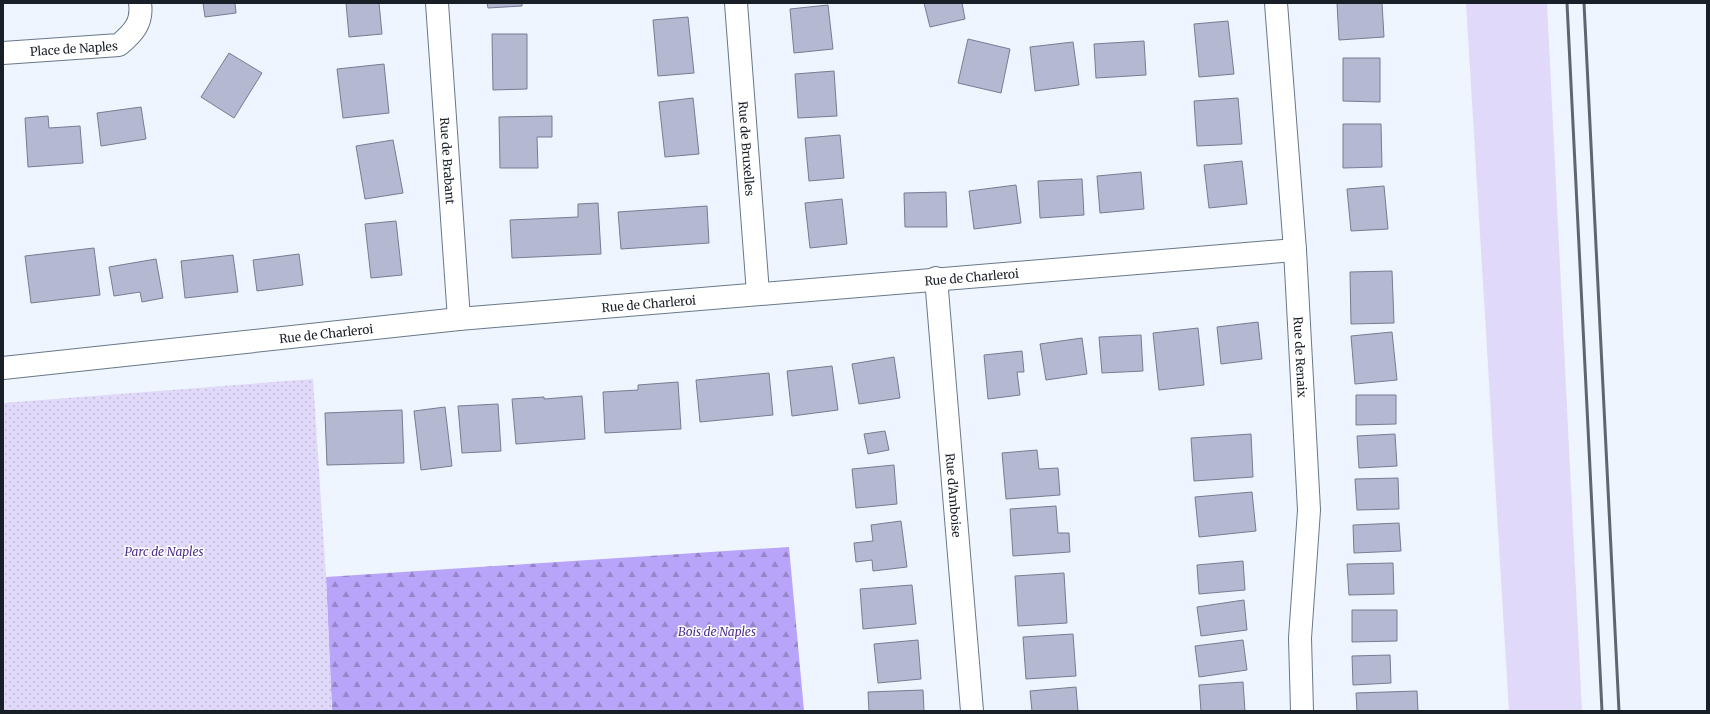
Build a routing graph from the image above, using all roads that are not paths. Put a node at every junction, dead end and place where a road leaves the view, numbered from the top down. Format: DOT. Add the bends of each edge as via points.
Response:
graph roads {
  1 [pos="140,3"];
  2 [pos="437,3"];
  3 [pos="736,3"];
  4 [pos="1276,3"];
  5 [pos="3,53"];
  6 [pos="1295,250"];
  7 [pos="936,278"];
  8 [pos="758,293"];
  9 [pos="459,319"];
  10 [pos="3,368"];
  11 [pos="972,711"];
  12 [pos="1302,711"];
  1 -- 5 [label="street, Place de Naples" via="142,14 133,33 119,45"];
  2 -- 9 [label="street, Rue de Brabant"];
  3 -- 8 [label="street, Rue de Bruxelles"];
  4 -- 6 [label="street, Rue de Renaix"];
  6 -- 7 [label="street, Rue de Charleroi"];
  6 -- 12 [label="street, Rue de Renaix" via="1308,510 1300,638"];
  7 -- 8 [label="street, Rue de Charleroi"];
  7 -- 11 [label="street, Rue d'Amboise"];
  8 -- 9 [label="street, Rue de Charleroi"];
  9 -- 10 [label="street, Rue de Charleroi"];
}
